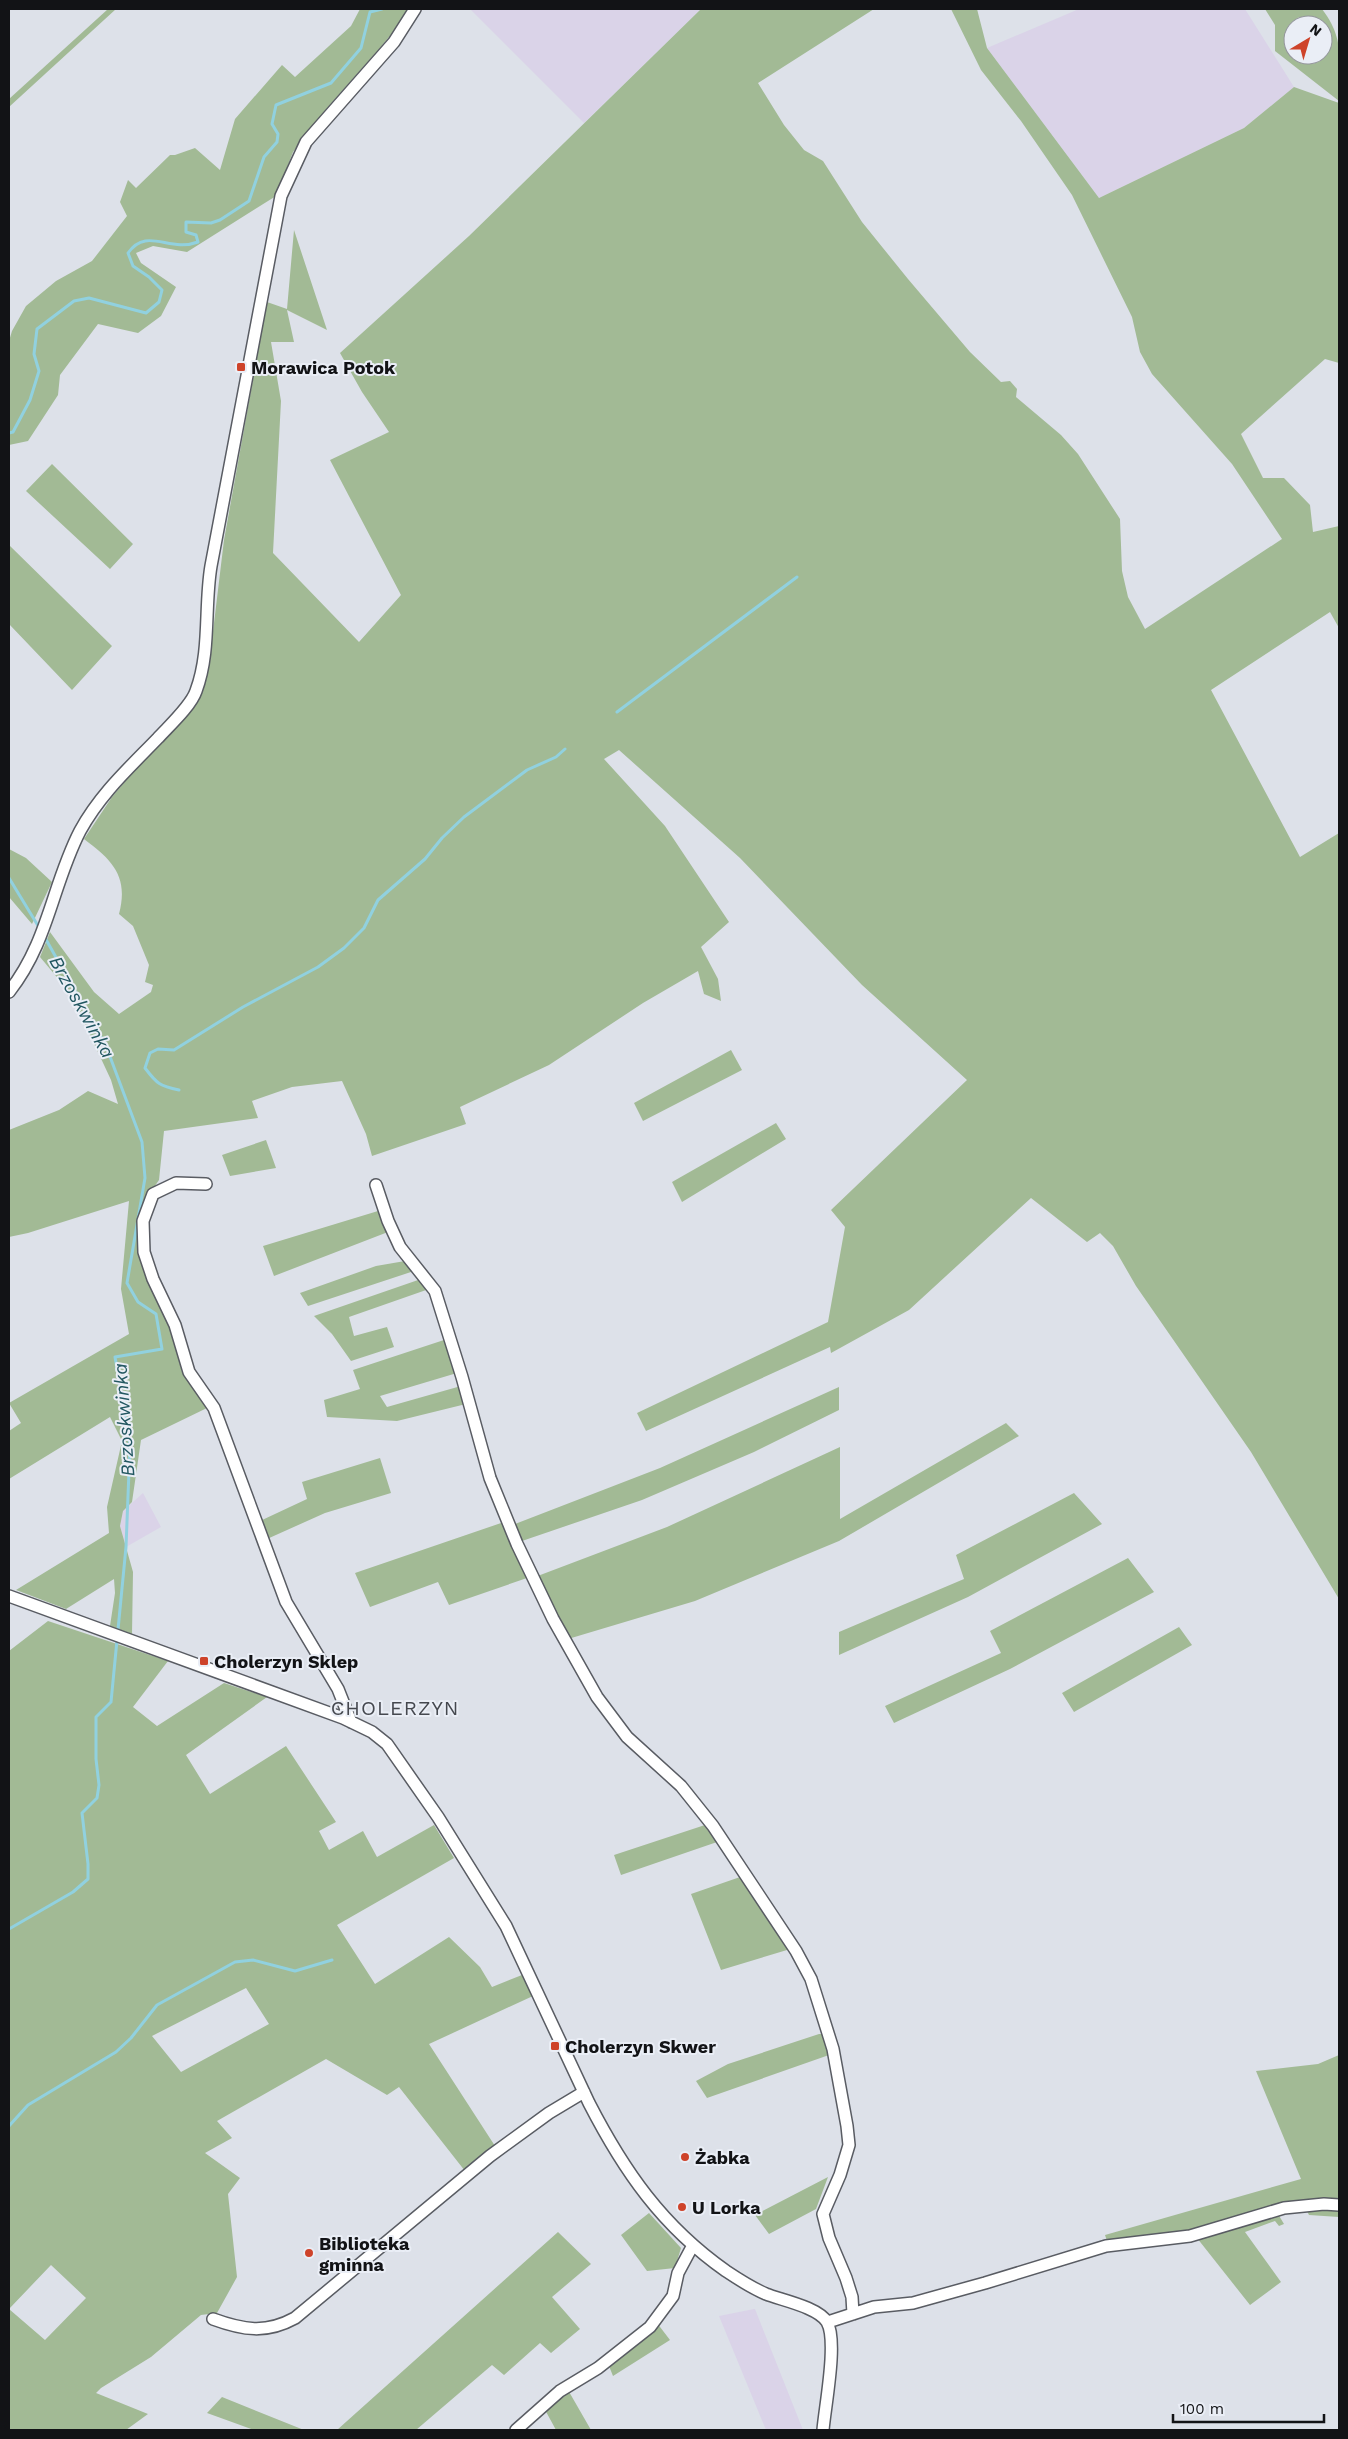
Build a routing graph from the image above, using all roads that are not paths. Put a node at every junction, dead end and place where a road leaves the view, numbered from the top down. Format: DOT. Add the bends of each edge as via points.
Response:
graph roads {
  1 [pos="415,9"];
  2 [pos="9,992"];
  3 [pos="206,1184"];
  4 [pos="376,1186"];
  5 [pos="9,1596"];
  6 [pos="351,1722"];
  7 [pos="584,2092"];
  8 [pos="1339,2205"];
  9 [pos="693,2245"];
  10 [pos="853,2314"];
  11 [pos="213,2319"];
  12 [pos="828,2322"];
  13 [pos="516,2430"];
  14 [pos="823,2430"];
  1 -- 2 [label="street" via="394,42 306,142 281,196 210,570 205,653 196,693 171,725 99,801 67,858 31,960"];
  3 -- 6 [label="street" via="176,1183 153,1194 143,1221 144,1252 162,1302 175,1325 189,1372 214,1408 286,1602 338,1689"];
  4 -- 10 [label="street" via="400,1247 435,1291 490,1478 552,1619 597,1697 627,1737 681,1786 713,1826 796,1950 810,1979 833,2049 847,2126 849,2145 823,2214 852,2297"];
  5 -- 6 [label="street"];
  6 -- 7 [label="street" via="387,1744 438,1816 513,1939"];
  7 -- 9 [label="street" via="631,2177 663,2218"];
  7 -- 11 [label="street" via="490,2156 296,2318 279,2327 254,2330"];
  8 -- 10 [label="street" via="1284,2208 1190,2236 1106,2246 913,2303"];
  9 -- 12 [label="street" via="747,2284 813,2310"];
  9 -- 13 [label="street" via="678,2273 673,2296 650,2327 598,2368 560,2391"];
  10 -- 12 [label="street"];
  12 -- 14 [label="street" via="832,2342"];
}
